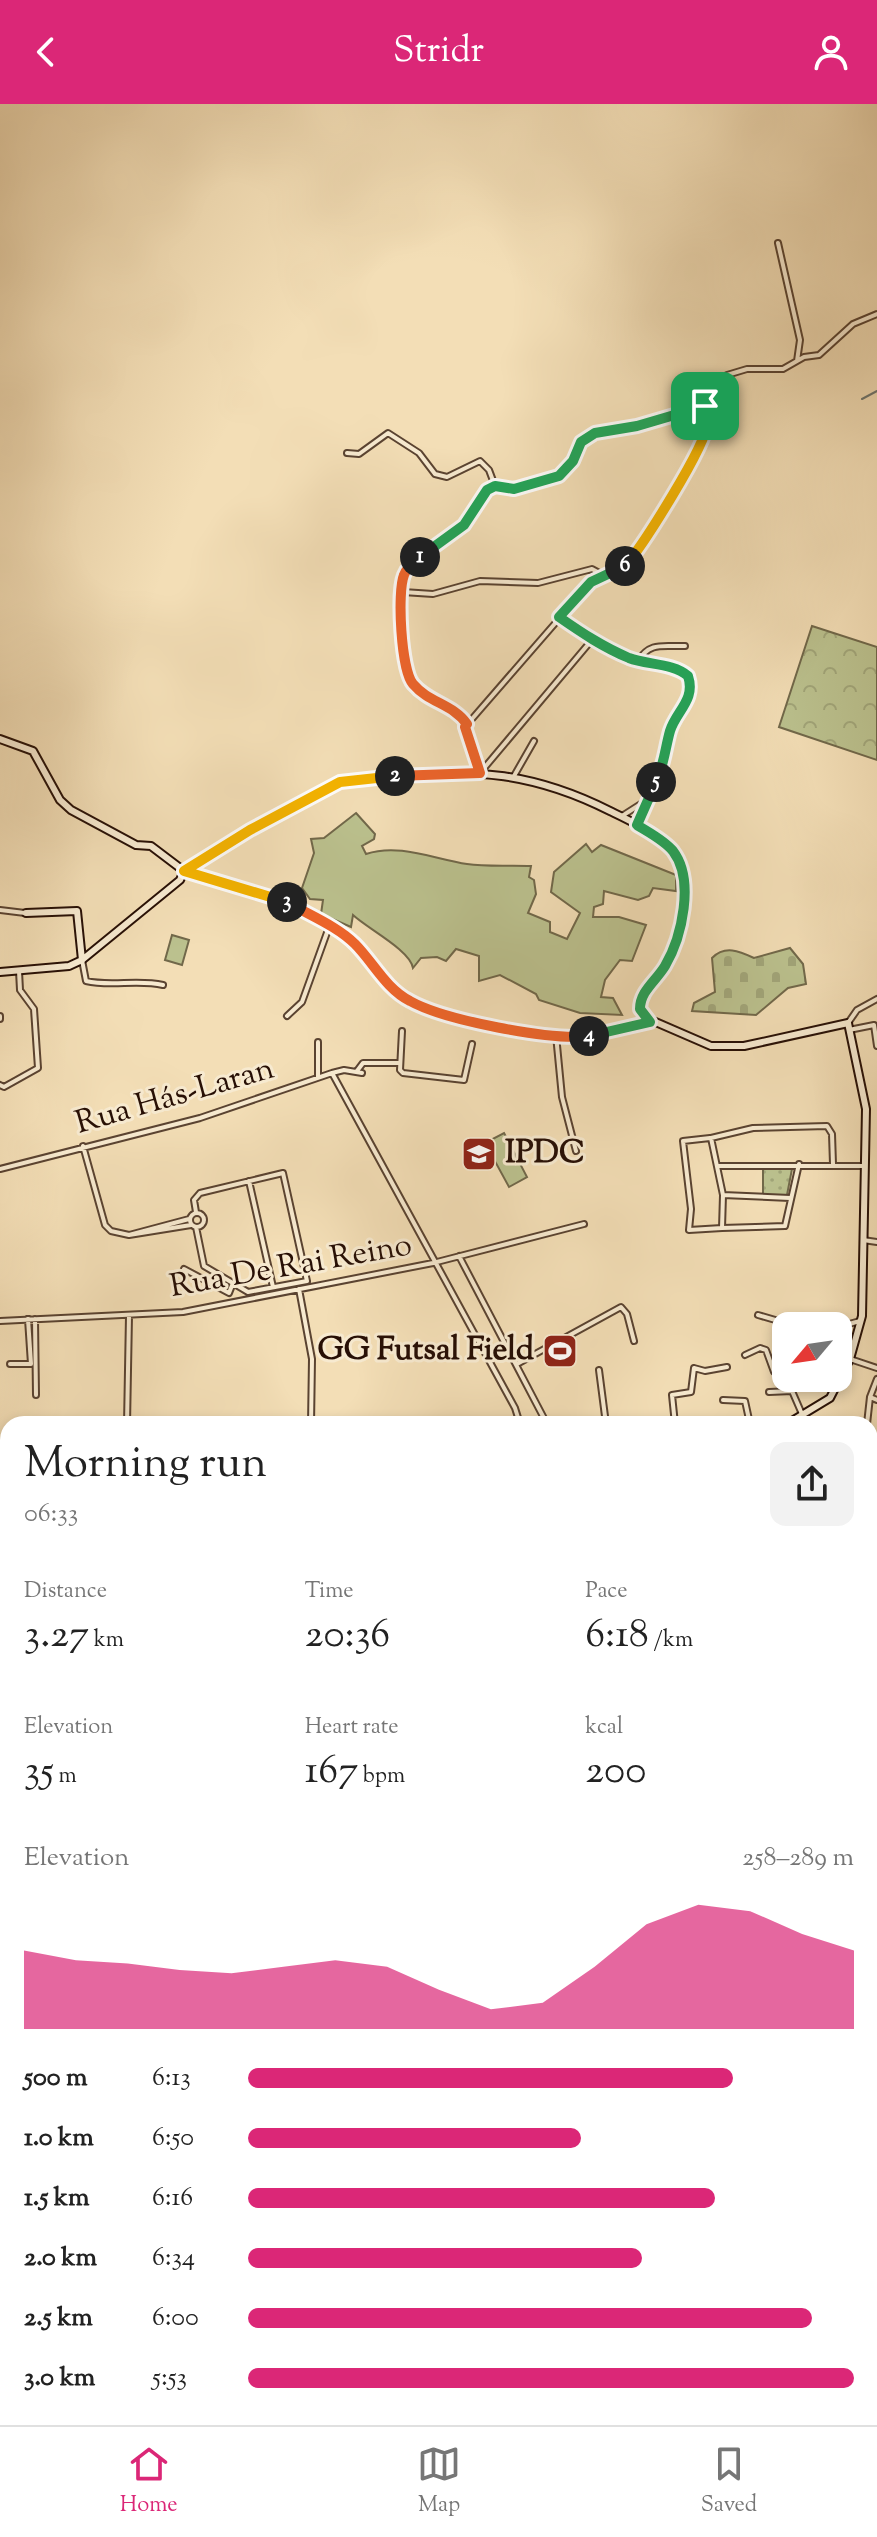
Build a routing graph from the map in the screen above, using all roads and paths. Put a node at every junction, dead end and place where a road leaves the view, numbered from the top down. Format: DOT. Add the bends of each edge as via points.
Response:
graph roads {
  1 [pos="778,243"];
  2 [pos="877,314"];
  3 [pos="797,361"];
  4 [pos="705,406"];
  5 [pos="347,453"];
  6 [pos="495,486"];
  7 [pos="605,576"];
  8 [pos="403,592"];
  9 [pos="559,617"];
  10 [pos="591,641"];
  11 [pos="685,646"];
  12 [pos="638,661"];
  13 [pos="467,724"];
  14 [pos="0,739"];
  15 [pos="534,741"];
  16 [pos="480,773"];
  17 [pos="514,776"];
  18 [pos="649,799"];
  19 [pos="622,816"];
  20 [pos="637,825"];
  21 [pos="184,871"];
  22 [pos="0,910"];
  23 [pos="26,913"];
  24 [pos="329,927"];
  25 [pos="82,960"];
  26 [pos="19,970"];
  27 [pos="0,972"];
  28 [pos="163,985"];
  29 [pos="877,999"];
  30 [pos="287,1016"];
  31 [pos="650,1022"];
  32 [pos="848,1026"];
  33 [pos="402,1031"];
  34 [pos="556,1035"];
  35 [pos="318,1042"];
  36 [pos="472,1044"];
  37 [pos="877,1046"];
  38 [pos="400,1063"];
  39 [pos="332,1073"];
  40 [pos="318,1077"];
  41 [pos="0,1085"];
  42 [pos="711,1138"];
  43 [pos="83,1146"];
  44 [pos="576,1151"];
  45 [pos="799,1164"];
  46 [pos="833,1164"];
  47 [pos="717,1166"];
  48 [pos="865,1166"];
  49 [pos="0,1169"];
  50 [pos="249,1181"];
  51 [pos="723,1195"];
  52 [pos="790,1198"];
  53 [pos="196,1212"];
  54 [pos="192,1224"];
  55 [pos="584,1224"];
  56 [pos="722,1228"];
  57 [pos="861,1240"];
  58 [pos="877,1242"];
  59 [pos="459,1255"];
  60 [pos="433,1263"];
  61 [pos="184,1269"];
  62 [pos="233,1283"];
  63 [pos="273,1287"];
  64 [pos="299,1289"];
  65 [pos="758,1315"];
  66 [pos="129,1316"];
  67 [pos="28,1319"];
  68 [pos="35,1319"];
  69 [pos="772,1319"];
  70 [pos="0,1321"];
  71 [pos="860,1321"];
  72 [pos="852,1323"];
  73 [pos="634,1341"];
  74 [pos="852,1351"];
  75 [pos="745,1355"];
  76 [pos="852,1360"];
  77 [pos="10,1364"];
  78 [pos="517,1364"];
  79 [pos="772,1366"];
  80 [pos="727,1367"];
  81 [pos="877,1368"];
  82 [pos="599,1370"];
  83 [pos="877,1379"];
  84 [pos="769,1392"];
  85 [pos="772,1392"];
  86 [pos="792,1392"];
  87 [pos="833,1392"];
  88 [pos="36,1395"];
  89 [pos="870,1397"];
  90 [pos="723,1400"];
  91 [pos="877,1400"];
  92 [pos="127,1416"];
  93 [pos="311,1416"];
  94 [pos="518,1416"];
  95 [pos="543,1416"];
  96 [pos="605,1416"];
  97 [pos="674,1416"];
  98 [pos="748,1416"];
  99 [pos="803,1416"];
  100 [pos="868,1416"];
  1 -- 3 [label="street" via="800,340"];
  2 -- 3 [label="street" via="853,324 819,355"];
  3 -- 4 [label="street" via="783,369 727,375"];
  4 -- 6 [label="street" via="595,433 581,442 559,476 514,489"];
  4 -- 7 [label="street" via="707,423 695,455 642,547 622,569"];
  5 -- 6 [label="street" via="359,454 388,433 419,453 435,474 443,477 480,461"];
  6 -- 8 [label="street" via="478,500 464,525 409,566"];
  7 -- 8 [label="street" via="592,569 538,583 480,581 433,594"];
  7 -- 9 [label="street" via="591,582"];
  8 -- 13 [label="street" via="399,622 408,678 424,695 452,707"];
  9 -- 10 [label="street"];
  9 -- 13 [label="street"];
  10 -- 12 [label="street"];
  10 -- 16 [label="street"];
  11 -- 12 [label="street" via="654,645"];
  12 -- 18 [label="street" via="680,670 690,684"];
  13 -- 16 [label="street"];
  14 -- 21 [label="street" via="33,751 71,810 136,845 151,846"];
  15 -- 17 [label="street"];
  16 -- 17 [label="street"];
  16 -- 21 [label="street" via="430,772 340,782"];
  17 -- 19 [label="street"];
  18 -- 19 [label="street"];
  18 -- 20 [label="street"];
  19 -- 20 [label="street"];
  20 -- 31 [label="street" via="672,851 683,871 675,945 639,1004"];
  21 -- 24 [label="street" via="280,897"];
  21 -- 25 [label="street" via="180,880"];
  22 -- 23 [label="street"];
  23 -- 25 [label="street" via="77,911"];
  24 -- 30 [label="street" via="302,1002"];
  24 -- 34 [label="street" via="353,942 411,1002 459,1018"];
  25 -- 26 [label="street"];
  25 -- 28 [label="street" via="86,981 145,980"];
  26 -- 27 [label="street"];
  26 -- 41 [label="street" via="20,990 34,1009 38,1068 19,1081"];
  29 -- 32 [label="street" via="857,1010"];
  31 -- 32 [label="street" via="711,1046 744,1046"];
  31 -- 34 [label="street" via="605,1034"];
  32 -- 37 [label="street" via="874,1025"];
  32 -- 48 [label="street" via="866,1109"];
  33 -- 38 [label="street"];
  34 -- 44 [label="street" via="562,1097"];
  35 -- 40 [label="street"];
  36 -- 38 [label="street" via="464,1080 403,1073"];
  38 -- 39 [label="street, Rua Hás-Laran" via="363,1063 359,1072"];
  39 -- 40 [label="street, Rua Hás-Laran"];
  39 -- 60 [label="street"];
  40 -- 43 [label="street, Rua Hás-Laran" via="200,1118"];
  42 -- 46 [label="street" via="753,1128 827,1126"];
  42 -- 47 [label="street"];
  42 -- 56 [label="street" via="683,1141 689,1230"];
  43 -- 49 [label="street, Rua Hás-Laran"];
  43 -- 54 [label="street" via="111,1231 129,1235"];
  45 -- 46 [label="street"];
  45 -- 47 [label="street"];
  45 -- 52 [label="street"];
  46 -- 48 [label="street"];
  47 -- 51 [label="street"];
  48 -- 57 [label="street"];
  50 -- 53 [label="street" via="200,1193 194,1200"];
  50 -- 63 [label="street"];
  50 -- 63 [label="street" via="283,1173 307,1281"];
  51 -- 52 [label="street"];
  51 -- 56 [label="street"];
  52 -- 56 [label="street" via="785,1226"];
  53 -- 54 [label="street"];
  53 -- 54 [label="street" via="204,1220"];
  54 -- 62 [label="street" via="204,1266"];
  55 -- 59 [label="street, Rua De Rai Reino"];
  57 -- 58 [label="street"];
  57 -- 71 [label="street"];
  59 -- 60 [label="street, Rua De Rai Reino"];
  59 -- 78 [label="street"];
  60 -- 64 [label="street, Rua De Rai Reino"];
  60 -- 94 [label="street"];
  61 -- 62 [label="street" via="229,1293"];
  62 -- 63 [label="street" via="248,1292"];
  64 -- 66 [label="street, Rua De Rai Reino" via="183,1312"];
  64 -- 93 [label="street" via="312,1359"];
  65 -- 69 [label="street"];
  66 -- 68 [label="street, Rua De Rai Reino"];
  66 -- 92 [label="street"];
  67 -- 68 [label="street, Rua De Rai Reino"];
  67 -- 70 [label="street, Rua De Rai Reino"];
  67 -- 77 [label="street" via="31,1364"];
  68 -- 88 [label="street"];
  71 -- 72 [label="street"];
  71 -- 74 [label="street"];
  73 -- 78 [label="street" via="621,1307"];
  75 -- 79 [label="street" via="766,1350"];
  76 -- 81 [label="street"];
  78 -- 95 [label="street"];
  80 -- 97 [label="street" via="694,1368 691,1392 672,1395"];
  82 -- 96 [label="street"];
  83 -- 89 [label="street"];
  84 -- 85 [label="street"];
  86 -- 99 [label="street"];
  87 -- 99 [label="street"];
  89 -- 91 [label="street"];
  89 -- 100 [label="street"];
  90 -- 98 [label="street" via="745,1401"];
}
